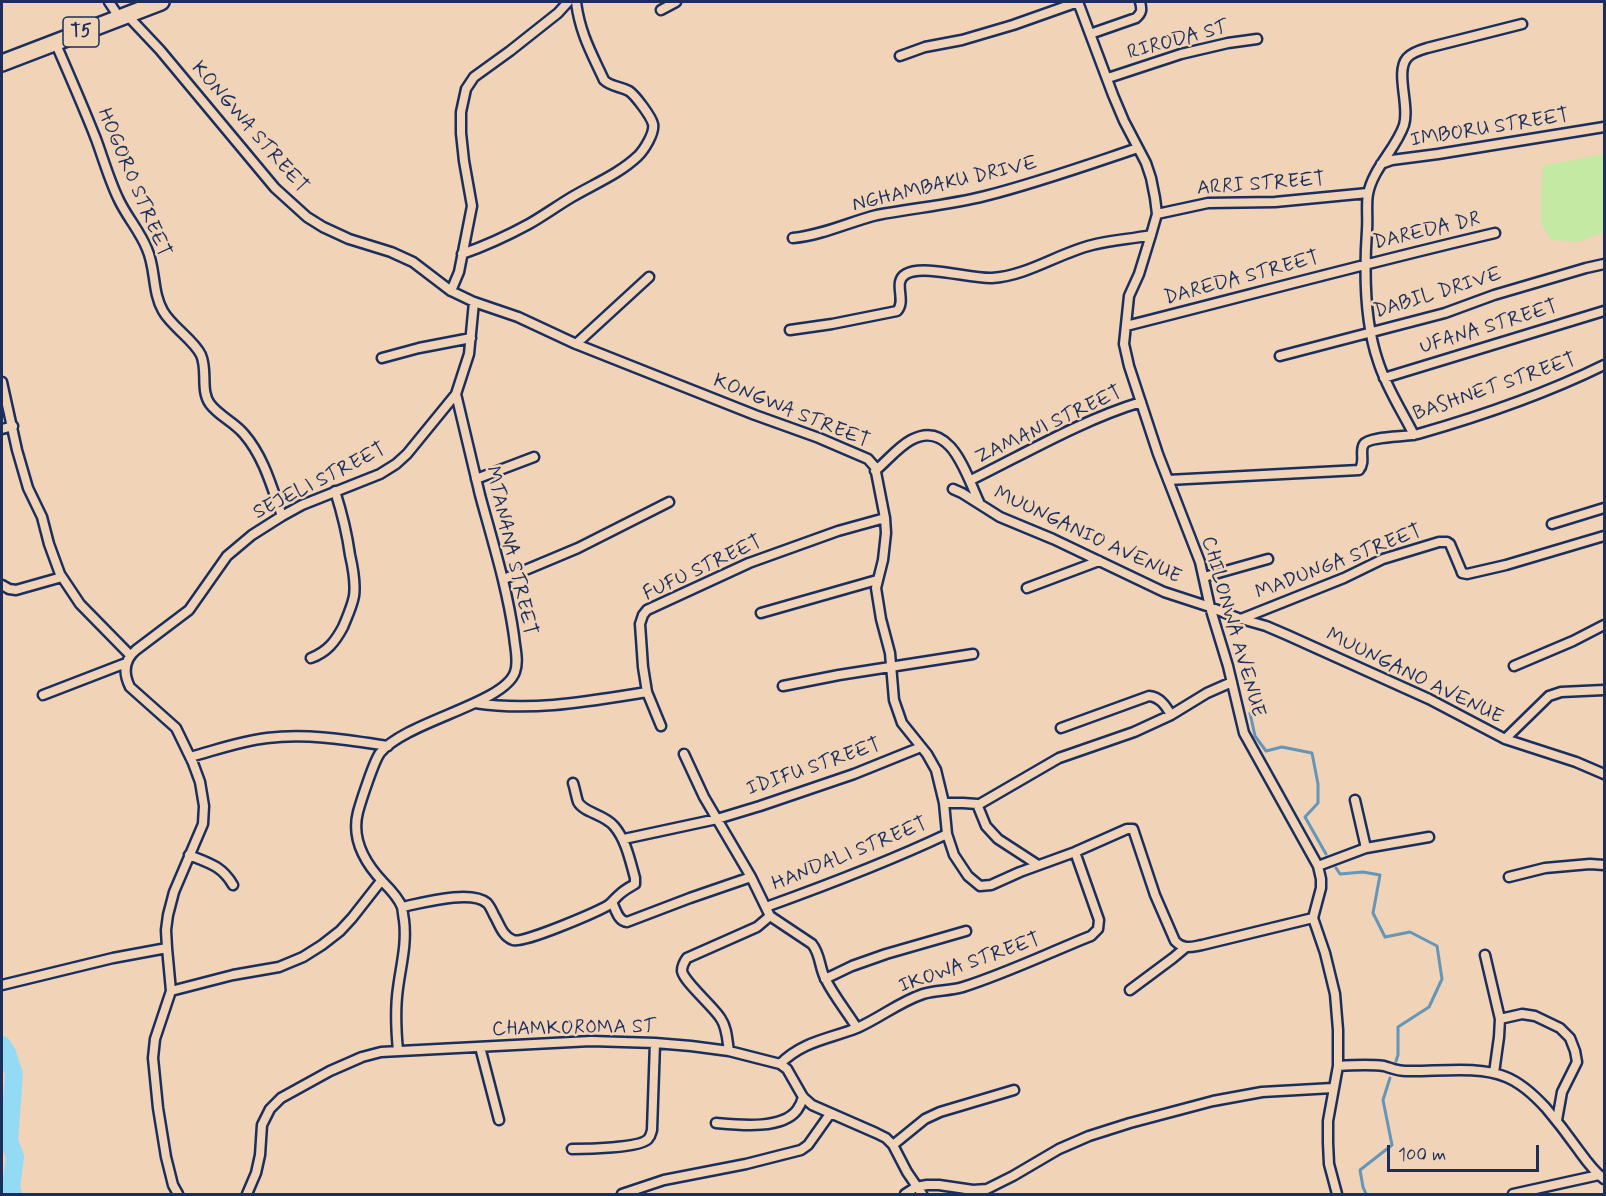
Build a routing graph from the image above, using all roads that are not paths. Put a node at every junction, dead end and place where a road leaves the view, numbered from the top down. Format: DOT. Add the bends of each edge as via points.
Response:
graph roads {
  1 [pos="109,2"];
  2 [pos="161,2"];
  3 [pos="568,2"];
  4 [pos="576,2"];
  5 [pos="676,2"];
  6 [pos="1078,2"];
  7 [pos="1140,2"];
  8 [pos="661,10"];
  9 [pos="123,16"];
  10 [pos="1522,24"];
  11 [pos="1090,34"];
  12 [pos="1257,39"];
  13 [pos="55,42"];
  14 [pos="900,56"];
  15 [pos="2,63"];
  16 [pos="1108,78"];
  17 [pos="1605,127"];
  18 [pos="1138,148"];
  19 [pos="1381,164"];
  20 [pos="1368,193"];
  21 [pos="1156,214"];
  22 [pos="1495,233"];
  23 [pos="1151,235"];
  24 [pos="794,238"];
  25 [pos="462,254"];
  26 [pos="1366,264"];
  27 [pos="1605,264"];
  28 [pos="649,277"];
  29 [pos="451,291"];
  30 [pos="474,302"];
  31 [pos="1605,311"];
  32 [pos="1126,326"];
  33 [pos="790,330"];
  34 [pos="1369,332"];
  35 [pos="471,338"];
  36 [pos="576,344"];
  37 [pos="1280,356"];
  38 [pos="382,358"];
  39 [pos="1605,365"];
  40 [pos="1384,378"];
  41 [pos="2,382"];
  42 [pos="456,394"];
  43 [pos="1141,402"];
  44 [pos="13,426"];
  45 [pos="2,429"];
  46 [pos="1414,435"];
  47 [pos="534,457"];
  48 [pos="876,471"];
  49 [pos="476,479"];
  50 [pos="971,480"];
  51 [pos="1168,480"];
  52 [pos="953,489"];
  53 [pos="335,491"];
  54 [pos="669,502"];
  55 [pos="981,504"];
  56 [pos="1605,508"];
  57 [pos="282,516"];
  58 [pos="885,518"];
  59 [pos="1552,524"];
  60 [pos="1605,536"];
  61 [pos="1268,559"];
  62 [pos="1099,561"];
  63 [pos="62,577"];
  64 [pos="1204,578"];
  65 [pos="504,579"];
  66 [pos="877,580"];
  67 [pos="2,585"];
  68 [pos="1027,588"];
  69 [pos="1210,607"];
  70 [pos="761,613"];
  71 [pos="1241,619"];
  72 [pos="1605,625"];
  73 [pos="973,654"];
  74 [pos="311,658"];
  75 [pos="128,659"];
  76 [pos="1514,666"];
  77 [pos="892,667"];
  78 [pos="1232,682"];
  79 [pos="783,686"];
  80 [pos="1605,690"];
  81 [pos="647,692"];
  82 [pos="43,695"];
  83 [pos="474,703"];
  84 [pos="1171,715"];
  85 [pos="661,726"];
  86 [pos="1061,728"];
  87 [pos="1505,739"];
  88 [pos="388,746"];
  89 [pos="921,747"];
  90 [pos="684,754"];
  91 [pos="190,757"];
  92 [pos="1605,774"];
  93 [pos="573,783"];
  94 [pos="1355,800"];
  95 [pos="944,803"];
  96 [pos="978,805"];
  97 [pos="717,819"];
  98 [pos="947,834"];
  99 [pos="1429,837"];
  100 [pos="624,839"];
  101 [pos="1366,848"];
  102 [pos="1075,852"];
  103 [pos="189,855"];
  104 [pos="1038,865"];
  105 [pos="1605,865"];
  106 [pos="1318,866"];
  107 [pos="751,877"];
  108 [pos="1509,878"];
  109 [pos="381,880"];
  110 [pos="233,885"];
  111 [pos="612,902"];
  112 [pos="402,907"];
  113 [pos="766,907"];
  114 [pos="770,916"];
  115 [pos="1313,918"];
  116 [pos="966,931"];
  117 [pos="167,948"];
  118 [pos="1185,948"];
  119 [pos="1485,956"];
  120 [pos="825,979"];
  121 [pos="2,985"];
  122 [pos="1130,990"];
  123 [pos="171,991"];
  124 [pos="1500,1019"];
  125 [pos="857,1028"];
  126 [pos="655,1042"];
  127 [pos="480,1047"];
  128 [pos="729,1051"];
  129 [pos="398,1052"];
  130 [pos="780,1064"];
  131 [pos="1338,1066"];
  132 [pos="1494,1073"];
  133 [pos="1333,1088"];
  134 [pos="1014,1090"];
  135 [pos="803,1097"];
  136 [pos="830,1114"];
  137 [pos="499,1120"];
  138 [pos="1557,1120"];
  139 [pos="716,1124"];
  140 [pos="893,1145"];
  141 [pos="572,1149"];
  142 [pos="1602,1177"];
  143 [pos="919,1191"];
  144 [pos="178,1194"];
  145 [pos="247,1194"];
  146 [pos="622,1194"];
  147 [pos="905,1194"];
  148 [pos="1337,1194"];
  149 [pos="1513,1194"];
  1 -- 9 [label="street, KONGWA STREET"];
  2 -- 9 [label="highway, T5"];
  3 -- 25 [label="street" via="558,14 474,77 466,89 461,133 472,206"];
  4 -- 25 [label="street" via="578,20 604,80 633,94 650,117 653,130 639,155 610,176 520,229"];
  5 -- 8 [label="street"];
  6 -- 11 [label="street, CHILONWA AVENUE"];
  6 -- 14 [label="street" via="1013,26"];
  7 -- 11 [label="street" via="1141,14 1136,18"];
  9 -- 13 [label="highway, T5"];
  9 -- 29 [label="street, KONGWA STREET" via="160,50 275,188 307,217 336,234 413,262"];
  10 -- 19 [label="street" via="1427,48 1406,58 1402,67 1407,112 1404,125"];
  11 -- 16 [label="street, CHILONWA AVENUE"];
  12 -- 16 [label="street, RIRODA ST" via="1181,54"];
  13 -- 15 [label="highway, T5"];
  13 -- 57 [label="street, HOGORO STREET" via="119,200 148,251 162,309 201,354 207,397 255,449"];
  16 -- 18 [label="street, CHILONWA AVENUE"];
  17 -- 19 [label="street, IMBORU STREET"];
  18 -- 21 [label="street, CHILONWA AVENUE" via="1151,178"];
  18 -- 24 [label="street, NGHAMBAKU DRIVE" via="983,196 879,215"];
  19 -- 20 [label="street"];
  20 -- 21 [label="street, ARRI STREET" via="1275,202 1208,203"];
  20 -- 26 [label="street"];
  21 -- 23 [label="street, CHILONWA AVENUE"];
  22 -- 26 [label="street, DAREDA DR"];
  23 -- 32 [label="street, CHILONWA AVENUE" via="1129,296"];
  23 -- 33 [label="street" via="1092,245 1001,277 913,271 900,278 901,305 897,311"];
  25 -- 29 [label="street"];
  26 -- 32 [label="street, DAREDA STREET"];
  26 -- 34 [label="street"];
  27 -- 34 [label="street, DABIL DRIVE"];
  28 -- 36 [label="street"];
  29 -- 30 [label="street, KONGWA STREET"];
  30 -- 35 [label="street, SEJELI STREET"];
  30 -- 36 [label="street, KONGWA STREET"];
  31 -- 40 [label="street, UFANA STREET"];
  32 -- 43 [label="street, CHILONWA AVENUE" via="1124,344"];
  34 -- 37 [label="street, DABIL DRIVE"];
  34 -- 40 [label="street"];
  35 -- 38 [label="street"];
  35 -- 42 [label="street, SEJELI STREET"];
  36 -- 48 [label="street, KONGWA STREET" via="819,438 868,459"];
  39 -- 46 [label="street, BASHNET STREET" via="1510,404"];
  40 -- 46 [label="street"];
  41 -- 44 [label="street"];
  42 -- 49 [label="street, MTANANA STREET"];
  42 -- 53 [label="street, SEJELI STREET" via="396,464"];
  43 -- 50 [label="street, ZAMANI STREET" via="1092,421"];
  43 -- 51 [label="street, CHILONWA AVENUE"];
  44 -- 45 [label="street"];
  44 -- 63 [label="street" via="28,488"];
  46 -- 51 [label="street, BASHNET STREET" via="1366,443 1359,470"];
  47 -- 49 [label="street"];
  48 -- 50 [label="street" via="905,444 929,435 950,447"];
  48 -- 58 [label="street, KONGWA STREET"];
  49 -- 65 [label="street, MTANANA STREET"];
  50 -- 55 [label="street"];
  51 -- 64 [label="street, CHILONWA AVENUE"];
  52 -- 55 [label="street, MUUNGANIO AVENUE"];
  53 -- 57 [label="street, SEJELI STREET"];
  53 -- 74 [label="street" via="348,536 353,598 329,649"];
  54 -- 65 [label="street" via="578,548"];
  55 -- 62 [label="street, MUUNGANIO AVENUE"];
  56 -- 59 [label="street"];
  57 -- 75 [label="street, SEJELI STREET" via="234,550 191,607"];
  58 -- 66 [label="street, KONGWA STREET" via="885,545"];
  58 -- 81 [label="street, FUFU STREET" via="749,563 647,610 640,624"];
  60 -- 71 [label="street, MADUNGA STREET" via="1467,574 1462,573 1450,544 1439,542 1383,560"];
  61 -- 64 [label="street"];
  62 -- 68 [label="street"];
  62 -- 69 [label="street, MUUNGANIO AVENUE" via="1164,592"];
  63 -- 67 [label="street" via="16,590"];
  63 -- 75 [label="street"];
  64 -- 69 [label="street, CHILONWA AVENUE"];
  65 -- 83 [label="street, MTANANA STREET" via="515,671 506,684"];
  66 -- 70 [label="street"];
  66 -- 77 [label="street, KONGWA STREET" via="878,604"];
  69 -- 71 [label="street, MUUNGANO AVENUE"];
  69 -- 78 [label="street, CHILONWA AVENUE"];
  71 -- 87 [label="street, MUUNGANO AVENUE" via="1339,657"];
  72 -- 76 [label="street"];
  73 -- 77 [label="street"];
  75 -- 82 [label="street, SEJELI STREET"];
  75 -- 91 [label="street" via="130,687 176,728"];
  77 -- 79 [label="street"];
  77 -- 89 [label="street, KONGWA STREET" via="897,712"];
  78 -- 84 [label="street"];
  78 -- 106 [label="street, CHILONWA AVENUE" via="1244,733"];
  80 -- 87 [label="street" via="1549,696"];
  81 -- 83 [label="street" via="543,706"];
  81 -- 85 [label="street, FUFU STREET"];
  83 -- 88 [label="street, MTANANA STREET" via="433,720"];
  84 -- 86 [label="street" via="1162,702 1149,696"];
  84 -- 96 [label="street" via="1059,758"];
  87 -- 92 [label="street, MUUNGANO AVENUE"];
  88 -- 91 [label="street" via="288,736 244,742"];
  88 -- 109 [label="street, MTANANA STREET" via="378,757 356,825 361,852"];
  89 -- 95 [label="street, KONGWA STREET" via="936,770"];
  89 -- 97 [label="street, IDIFU STREET" via="854,774"];
  90 -- 97 [label="street"];
  91 -- 103 [label="street" via="200,782 204,814"];
  93 -- 100 [label="street" via="579,803 601,815"];
  94 -- 101 [label="street"];
  95 -- 96 [label="street"];
  95 -- 98 [label="street, KONGWA STREET"];
  96 -- 104 [label="street" via="986,826 998,839"];
  97 -- 100 [label="street, IDIFU STREET"];
  97 -- 107 [label="street"];
  98 -- 104 [label="street, KONGWA STREET" via="954,855 980,886 999,883"];
  98 -- 113 [label="street, HANDALI STREET" via="856,874"];
  99 -- 101 [label="street"];
  100 -- 111 [label="street" via="635,884"];
  101 -- 106 [label="street"];
  102 -- 104 [label="street, KONGWA STREET"];
  102 -- 118 [label="street, KONGWA STREET" via="1133,829 1162,912 1175,941"];
  102 -- 125 [label="street, IKOWA STREET" via="1099,920 1098,929 1091,936 961,988 910,999"];
  103 -- 110 [label="street" via="224,871"];
  103 -- 117 [label="street" via="168,915"];
  105 -- 108 [label="street" via="1545,868"];
  106 -- 115 [label="street, CHILONWA AVENUE" via="1321,888"];
  107 -- 111 [label="street" via="627,922 620,919"];
  107 -- 113 [label="street"];
  109 -- 112 [label="street, MTANANA STREET"];
  109 -- 123 [label="street" via="340,931 303,957 279,967"];
  111 -- 112 [label="street" via="592,914 517,941 508,936 491,908 478,898"];
  112 -- 129 [label="street" via="405,941 396,1009"];
  113 -- 114 [label="street"];
  114 -- 120 [label="street" via="812,944"];
  114 -- 128 [label="street" via="757,927 683,963 684,977 722,1019"];
  115 -- 118 [label="street"];
  115 -- 131 [label="street" via="1335,994"];
  116 -- 120 [label="street" via="886,954"];
  117 -- 121 [label="street"];
  117 -- 123 [label="street"];
  118 -- 122 [label="street"];
  119 -- 124 [label="street"];
  120 -- 125 [label="street"];
  123 -- 144 [label="street" via="153,1058 166,1157"];
  124 -- 132 [label="street"];
  124 -- 138 [label="street" via="1522,1014 1535,1016 1560,1028 1572,1041 1578,1062 1563,1092"];
  125 -- 130 [label="street, IKOWA STREET" via="812,1042"];
  126 -- 127 [label="street, CHAMKOROMA ST"];
  126 -- 128 [label="street, CHAMKOROMA ST"];
  126 -- 141 [label="street" via="652,1130 648,1139 640,1144"];
  127 -- 129 [label="street, CHAMKOROMA ST"];
  127 -- 137 [label="street"];
  128 -- 130 [label="street, CHAMKOROMA ST"];
  129 -- 145 [label="street, CHAMKOROMA ST" via="355,1059 281,1098 262,1125 260,1155"];
  130 -- 135 [label="street" via="788,1069"];
  131 -- 132 [label="street"];
  131 -- 133 [label="street"];
  132 -- 138 [label="street" via="1523,1086"];
  133 -- 143 [label="street" via="1262,1092 1213,1101 1089,1136 987,1189 973,1191 939,1185"];
  133 -- 148 [label="street" via="1328,1143"];
  134 -- 140 [label="street" via="940,1112"];
  135 -- 136 [label="street"];
  135 -- 139 [label="street" via="795,1113 777,1122"];
  136 -- 140 [label="street" via="876,1132"];
  136 -- 146 [label="street" via="808,1145 796,1152 664,1180"];
  138 -- 142 [label="street"];
  140 -- 143 [label="street"];
  142 -- 149 [label="street"];
  143 -- 147 [label="street"];
}
